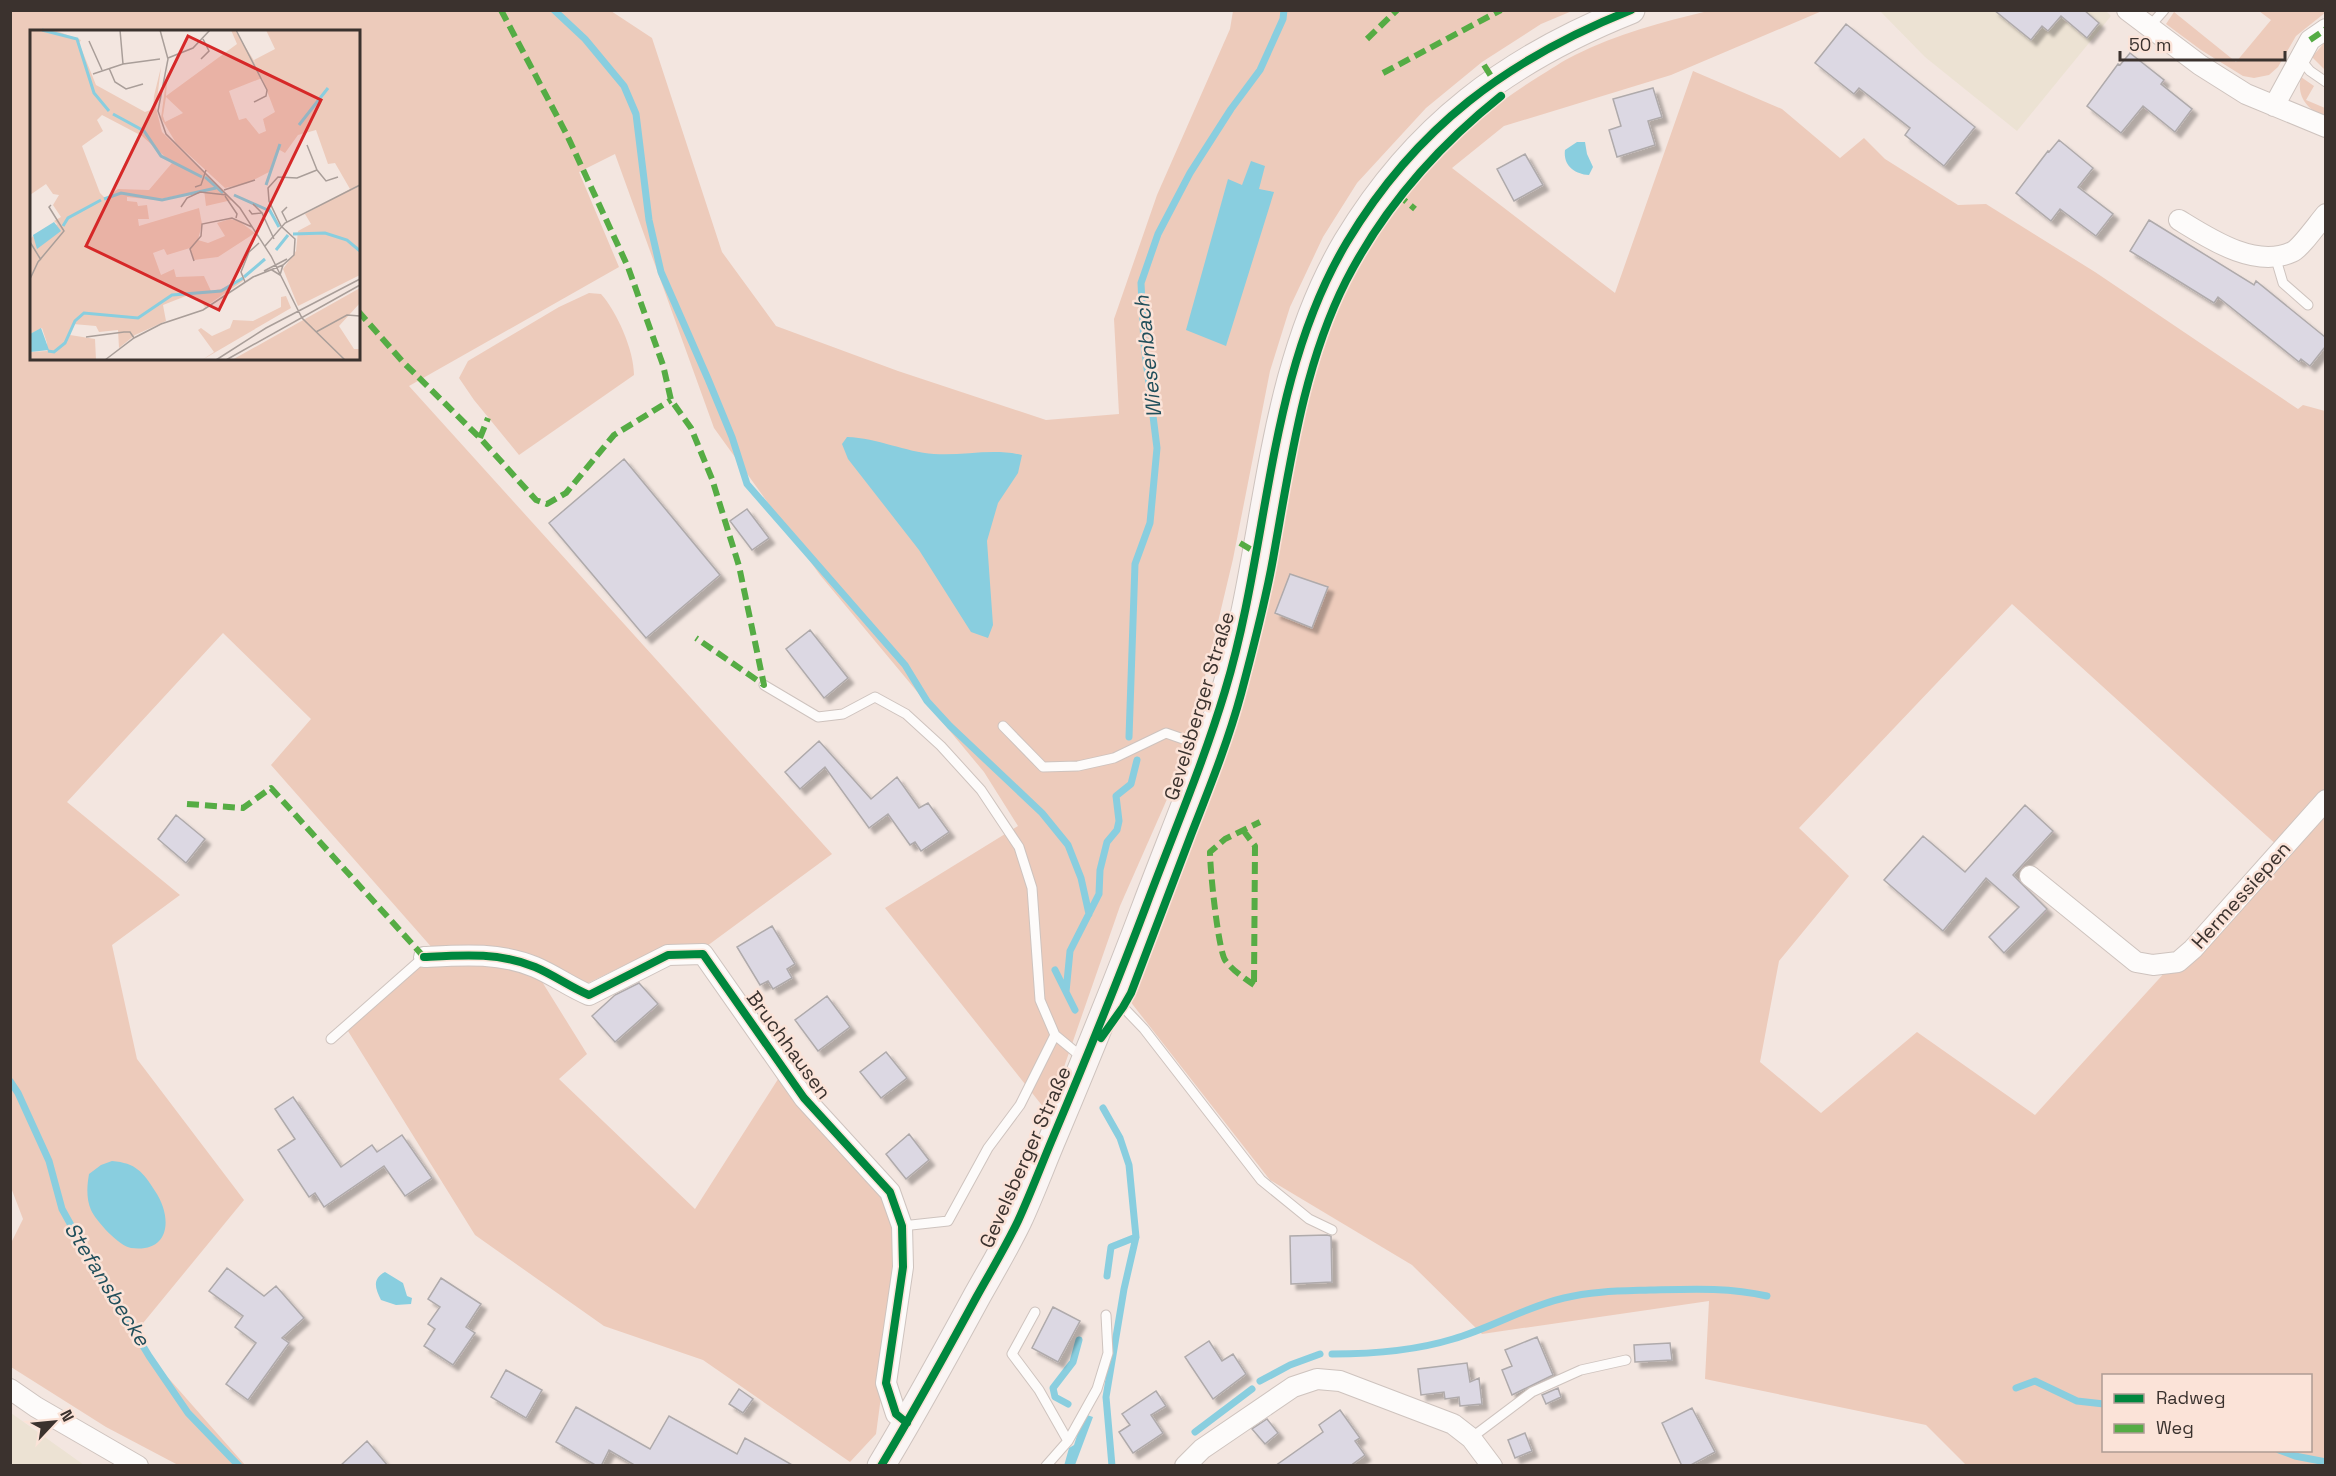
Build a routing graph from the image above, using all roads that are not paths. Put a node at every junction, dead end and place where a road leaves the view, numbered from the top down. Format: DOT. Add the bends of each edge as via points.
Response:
graph roads {
  1 [pos="1631,10"];
  2 [pos="2127,10"];
  3 [pos="2164,10"];
  4 [pos="2149,27"];
  5 [pos="2325,29"];
  6 [pos="2300,58"];
  7 [pos="2325,82"];
  8 [pos="2274,106"];
  9 [pos="2325,127"];
  10 [pos="2325,213"];
  11 [pos="2179,220"];
  12 [pos="2276,256"];
  13 [pos="2308,306"];
  14 [pos="764,685"];
  15 [pos="1003,726"];
  16 [pos="1207,747"];
  17 [pos="2325,800"];
  18 [pos="2030,876"];
  19 [pos="424,957"];
  20 [pos="1111,998"];
  21 [pos="1055,1035"];
  22 [pos="331,1039"];
  23 [pos="1086,1060"];
  24 [pos="902,1226"];
  25 [pos="1332,1230"];
  26 [pos="1035,1312"];
  27 [pos="1106,1315"];
  28 [pos="1626,1360"];
  29 [pos="10,1389"];
  30 [pos="907,1423"];
  31 [pos="1471,1438"];
  32 [pos="1068,1441"];
  33 [pos="138,1466"];
  34 [pos="881,1466"];
  35 [pos="1046,1466"];
  36 [pos="1185,1466"];
  37 [pos="1492,1466"];
  1 -- 16 [label="main road, Gevelsberger Straße" via="1556,43 1509,70 1476,96 1408,158 1345,245 1326,281 1297,358 1239,641"];
  2 -- 4 [label="street"];
  3 -- 4 [label="lane"];
  4 -- 8 [label="street" via="2200,66"];
  5 -- 6 [label="street" via="2310,40"];
  6 -- 7 [label="lane"];
  6 -- 8 [label="street"];
  8 -- 9 [label="street"];
  10 -- 12 [label="street" via="2294,252"];
  11 -- 12 [label="street" via="2247,254"];
  12 -- 13 [label="lane" via="2283,283"];
  14 -- 21 [label="lane" via="818,717 843,714 875,697 906,714 981,790 1020,847 1032,888 1040,1000"];
  15 -- 16 [label="lane" via="1044,767 1078,766 1114,758 1166,733"];
  16 -- 20 [label="main road, Gevelsberger Straße"];
  17 -- 18 [label="street, Hermessiepen" via="2178,962 2136,962"];
  19 -- 22 [label="lane"];
  19 -- 24 [label="street, Bruchhausen" via="502,956 536,967 590,994 668,956 703,954 804,1098 890,1192"];
  20 -- 23 [label="main road, Gevelsberger Straße"];
  20 -- 25 [label="lane" via="1144,1029 1261,1180 1309,1219"];
  21 -- 23 [label="lane"];
  21 -- 24 [label="lane" via="1020,1105 988,1148 948,1221"];
  23 -- 30 [label="main road, Gevelsberger Straße" via="1018,1221"];
  24 -- 30 [label="street, Bruchhausen" via="903,1267 886,1383 896,1414"];
  26 -- 32 [label="lane" via="1011,1354 1039,1390"];
  27 -- 32 [label="lane" via="1108,1353 1097,1389"];
  28 -- 31 [label="lane" via="1581,1370 1532,1392"];
  29 -- 33 [label="street"];
  30 -- 34 [label="main road, Gevelsberger Straße"];
  31 -- 36 [label="street" via="1453,1424 1340,1381 1317,1379 1293,1387 1202,1449"];
  31 -- 37 [label="street"];
  32 -- 35 [label="lane"];
}
